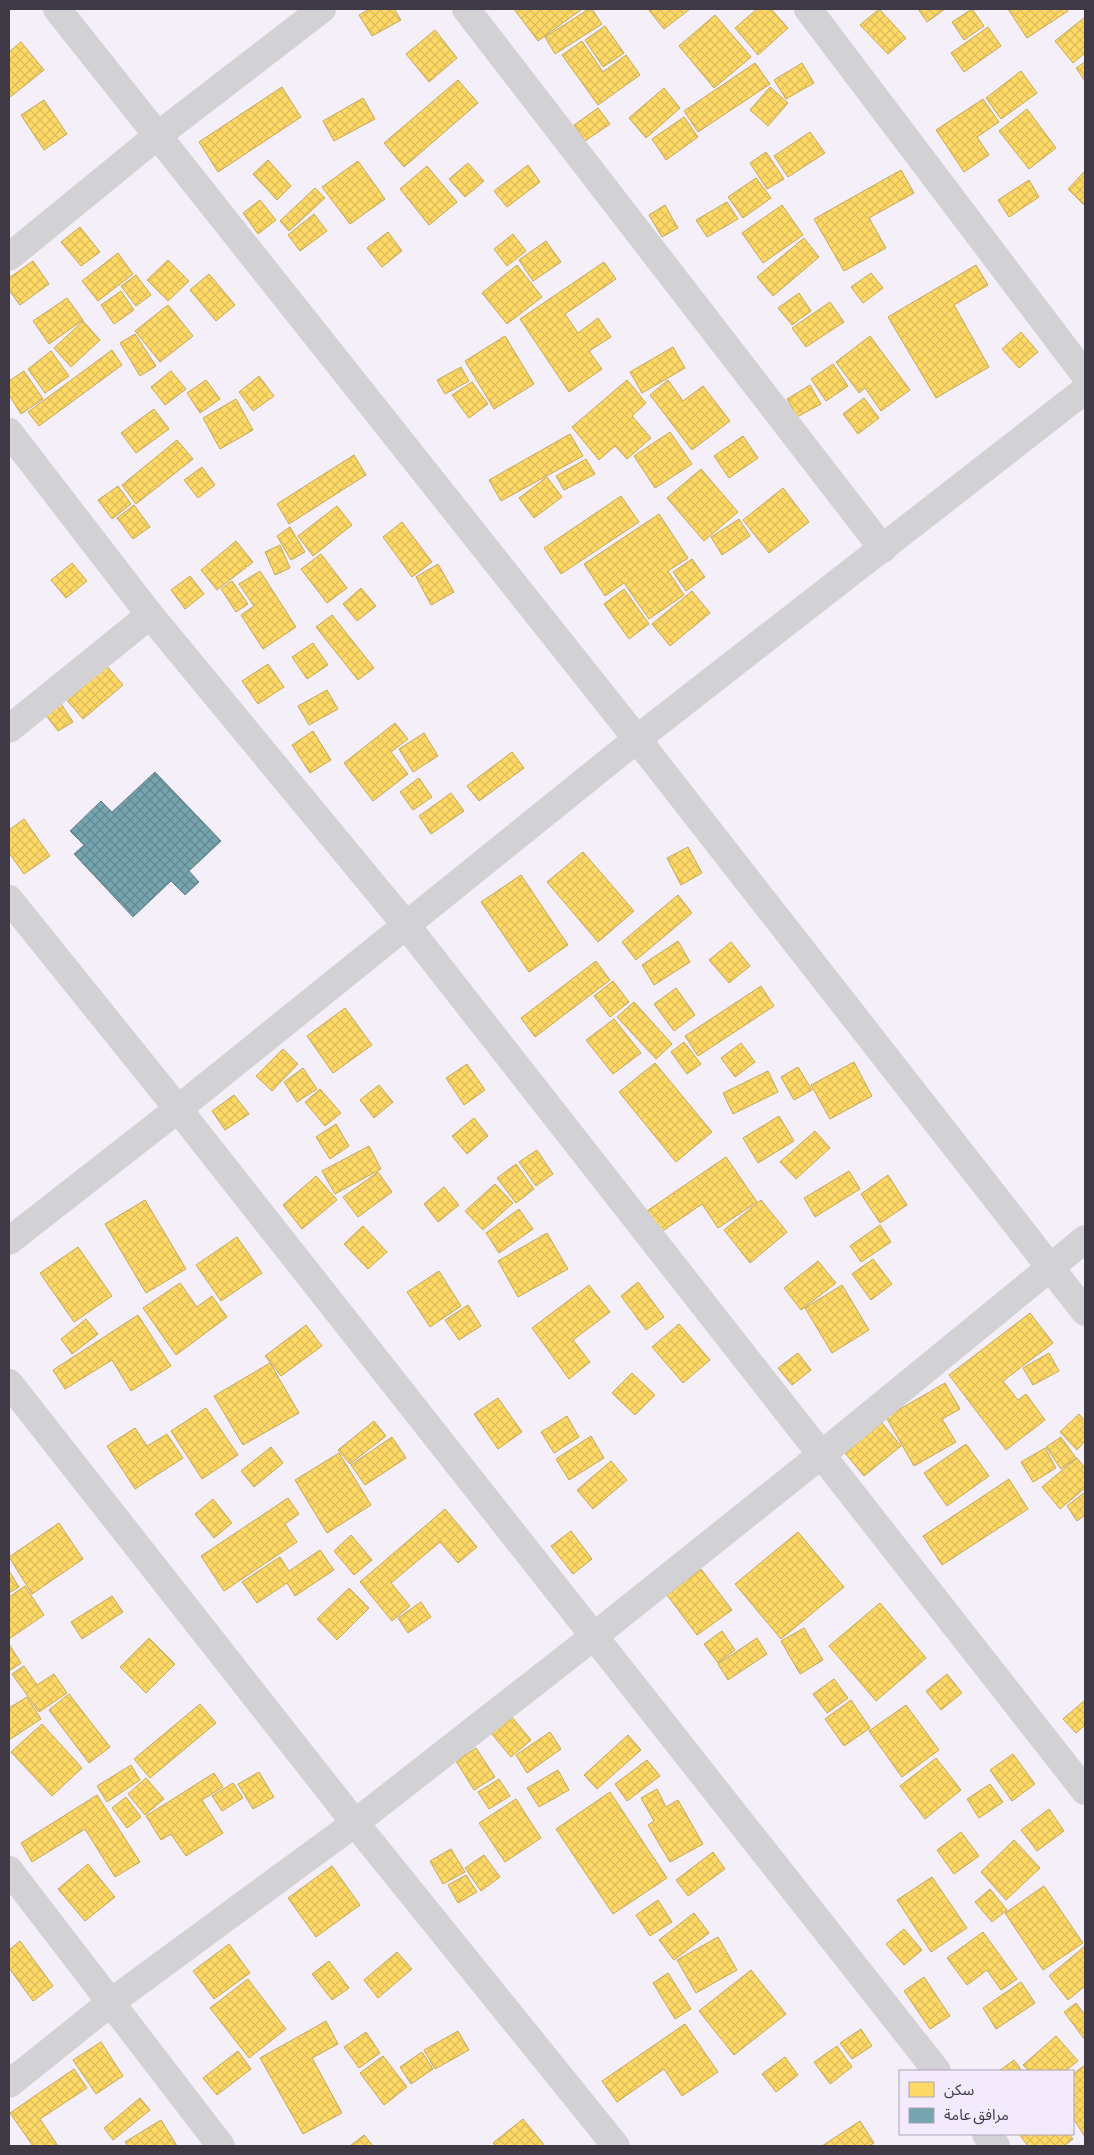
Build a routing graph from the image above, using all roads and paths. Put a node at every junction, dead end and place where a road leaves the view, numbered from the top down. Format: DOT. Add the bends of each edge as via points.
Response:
graph roads {
  1 [pos="57,9"];
  2 [pos="322,9"];
  3 [pos="466,9"];
  4 [pos="808,9"];
  5 [pos="157,136"];
  6 [pos="9,257"];
  7 [pos="1085,375"];
  8 [pos="1085,390"];
  9 [pos="9,432"];
  10 [pos="883,548"];
  11 [pos="150,616"];
  12 [pos="9,729"];
  13 [pos="637,739"];
  14 [pos="9,898"];
  15 [pos="406,925"];
  16 [pos="178,1109"];
  17 [pos="1085,1240"];
  18 [pos="9,1241"];
  19 [pos="1050,1267"];
  20 [pos="1085,1312"];
  21 [pos="9,1383"];
  22 [pos="821,1455"];
  23 [pos="593,1637"];
  24 [pos="1085,1791"];
  25 [pos="355,1823"];
  26 [pos="9,1870"];
  27 [pos="110,2003"];
  28 [pos="936,2070"];
  29 [pos="9,2084"];
  30 [pos="987,2135"];
  31 [pos="220,2146"];
  32 [pos="616,2146"];
  33 [pos="996,2146"];
  1 -- 5 [label="street"];
  2 -- 5 [label="street"];
  3 -- 10 [label="street"];
  4 -- 7 [label="street"];
  5 -- 6 [label="street"];
  5 -- 13 [label="street"];
  8 -- 10 [label="street"];
  9 -- 11 [label="street"];
  10 -- 13 [label="street"];
  11 -- 12 [label="street"];
  11 -- 15 [label="street"];
  13 -- 15 [label="street"];
  13 -- 19 [label="street"];
  14 -- 16 [label="street"];
  15 -- 16 [label="street"];
  15 -- 22 [label="street"];
  16 -- 18 [label="street"];
  16 -- 23 [label="street"];
  17 -- 19 [label="street"];
  19 -- 20 [label="street"];
  19 -- 22 [label="street"];
  21 -- 25 [label="street"];
  22 -- 23 [label="street"];
  22 -- 24 [label="street"];
  23 -- 25 [label="street"];
  23 -- 28 [label="street"];
  25 -- 27 [label="street"];
  25 -- 32 [label="street"];
  26 -- 27 [label="street"];
  27 -- 29 [label="street"];
  27 -- 31 [label="street"];
  30 -- 33 [label="street"];
}
